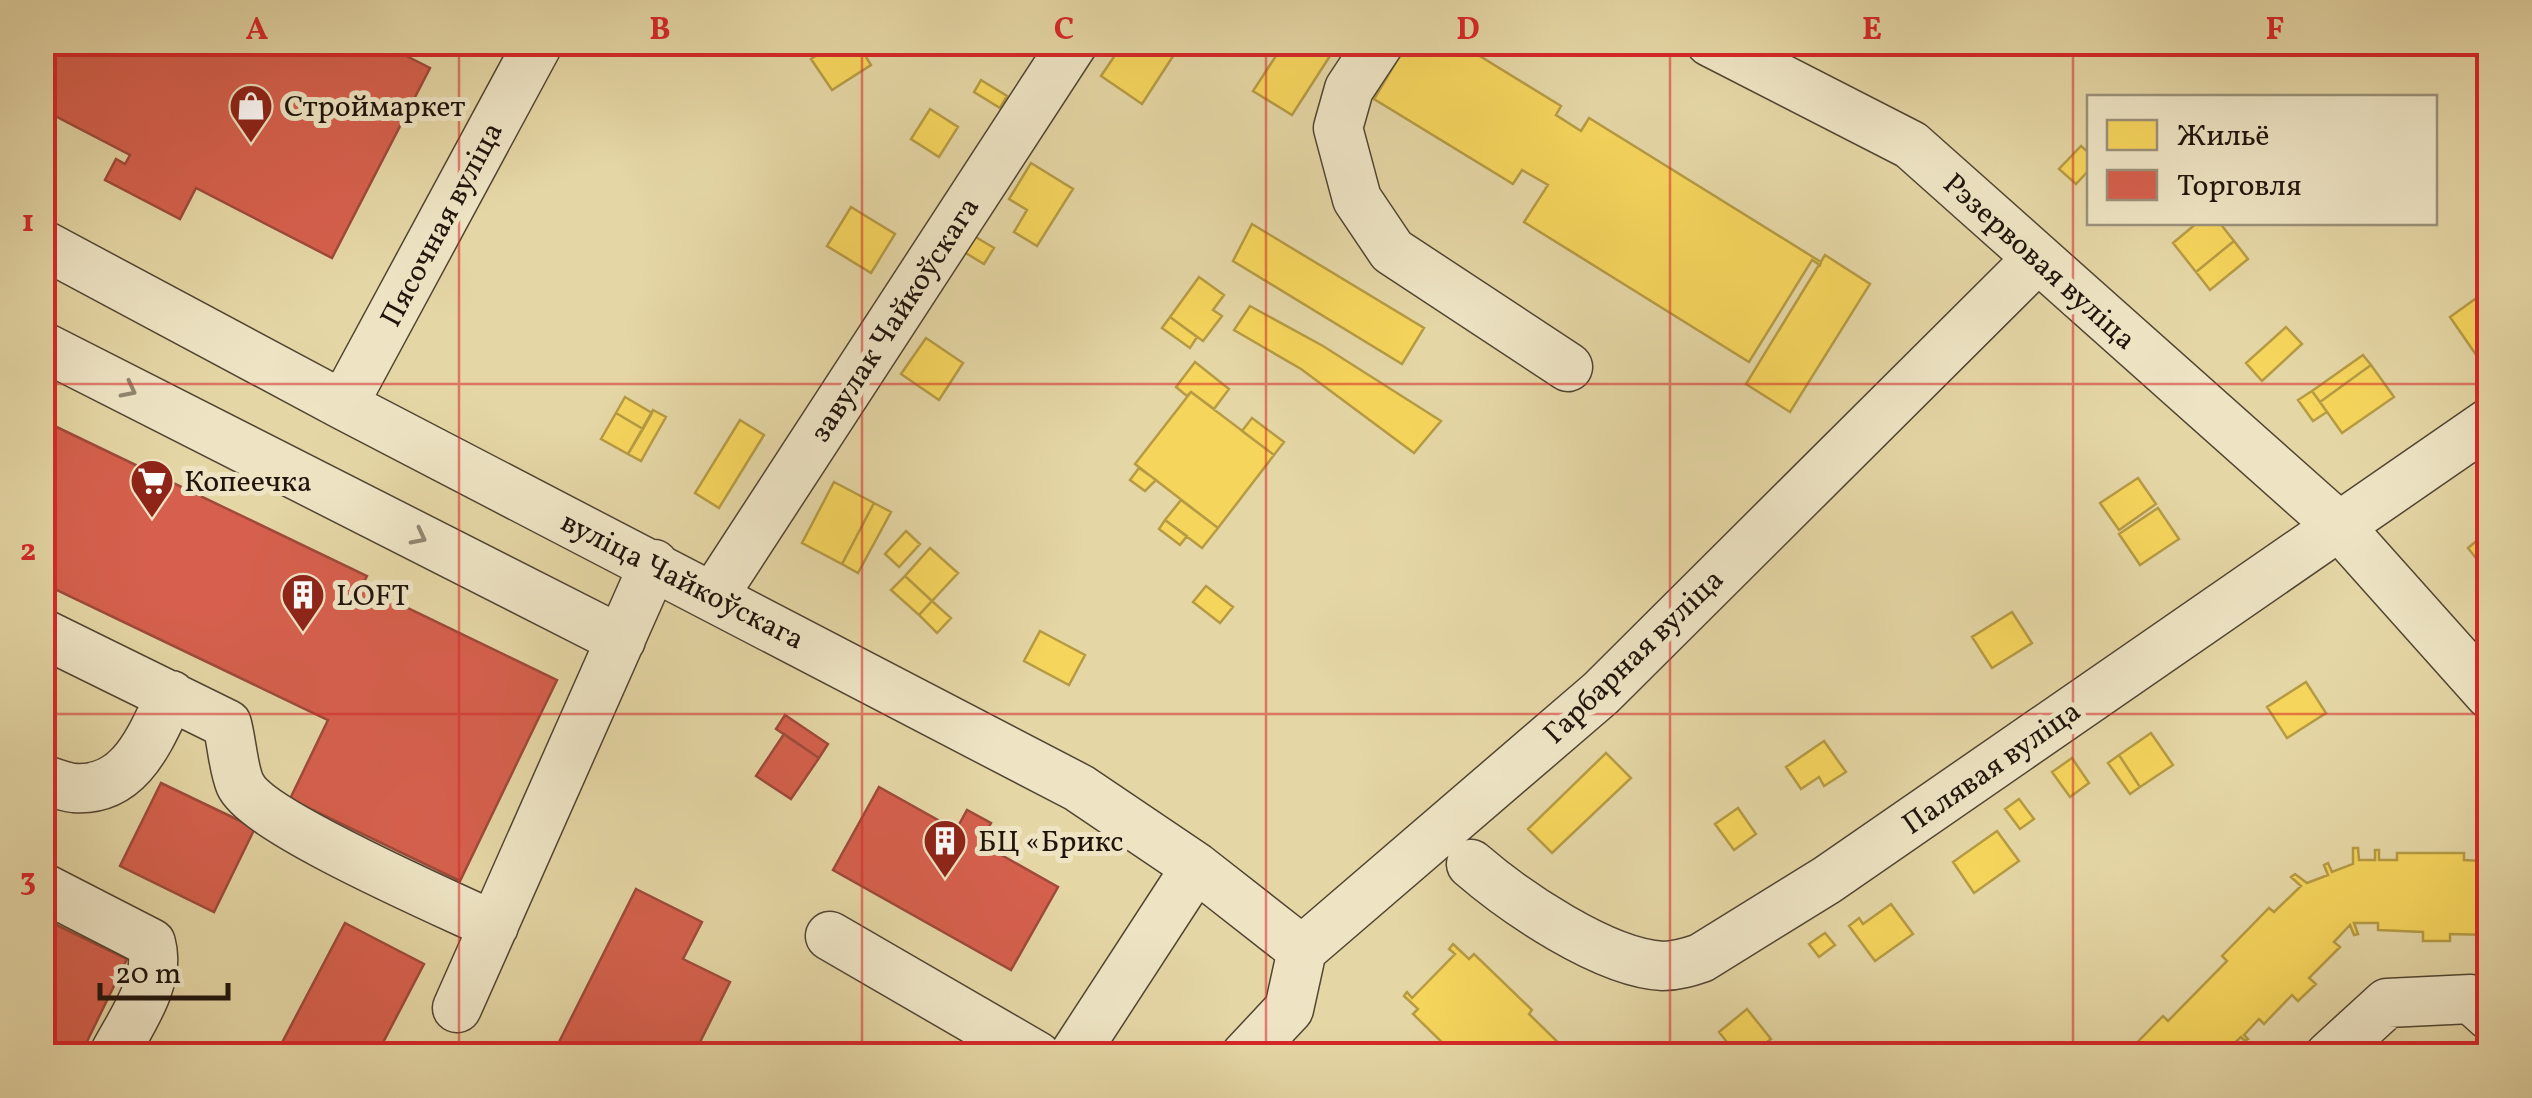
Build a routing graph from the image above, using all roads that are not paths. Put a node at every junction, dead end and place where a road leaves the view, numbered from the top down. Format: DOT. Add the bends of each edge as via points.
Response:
graph roads {
  1 [pos="539,42"];
  2 [pos="1074,42"];
  3 [pos="1380,42"];
  4 [pos="1710,42"];
  5 [pos="42,244"];
  6 [pos="2038,258"];
  7 [pos="42,346"];
  8 [pos="1568,367"];
  9 [pos="343,405"];
  10 [pos="2490,422"];
  11 [pos="2339,526"];
  12 [pos="654,564"];
  13 [pos="714,595"];
  14 [pos="42,633"];
  15 [pos="622,640"];
  16 [pos="171,695"];
  17 [pos="2490,695"];
  18 [pos="42,779"];
  19 [pos="1471,864"];
  20 [pos="1196,867"];
  21 [pos="42,886"];
  22 [pos="494,926"];
  23 [pos="830,936"];
  24 [pos="1302,950"];
  25 [pos="457,1008"];
  26 [pos="2490,1016"];
  27 [pos="114,1056"];
  28 [pos="1037,1056"];
  29 [pos="1073,1056"];
  30 [pos="1245,1056"];
  31 [pos="2328,1056"];
  1 -- 9 [label="street, Пясочная вуліца"];
  2 -- 13 [label="street, завулак Чайкоўскага"];
  3 -- 8 [label="street" via="1349,88 1338,128 1357,199 1392,251"];
  4 -- 6 [label="street, Рэзервовая вуліца" via="1910,145"];
  5 -- 9 [label="street, вуліца Чайкоўскага"];
  6 -- 11 [label="street, Рэзервовая вуліца"];
  6 -- 24 [label="street, Гарбарная вуліца" via="1602,692"];
  7 -- 15 [label="street, one-way"];
  9 -- 12 [label="street, вуліца Чайкоўскага"];
  10 -- 11 [label="street, Палявая вуліца"];
  11 -- 17 [label="street, Рэзервовая вуліца"];
  11 -- 19 [label="street, Палявая вуліца" via="1827,880 1701,958 1664,966 1609,950 1505,894"];
  12 -- 13 [label="street, вуліца Чайкоўскага"];
  12 -- 15 [label="street"];
  13 -- 20 [label="street, вуліца Чайкоўскага" via="1079,788"];
  14 -- 16 [label="street"];
  15 -- 22 [label="street"];
  16 -- 18 [label="street" via="144,752 116,780 74,788"];
  16 -- 22 [label="street" via="227,724 240,785 260,807"];
  20 -- 24 [label="street, вуліца Чайкоўскага"];
  20 -- 29 [label="street"];
  21 -- 27 [label="street" via="152,943 147,989"];
  22 -- 25 [label="street"];
  23 -- 28 [label="street"];
  24 -- 30 [label="street" via="1290,1010"];
  26 -- 31 [label="street" via="2472,999 2386,1002"];
}
